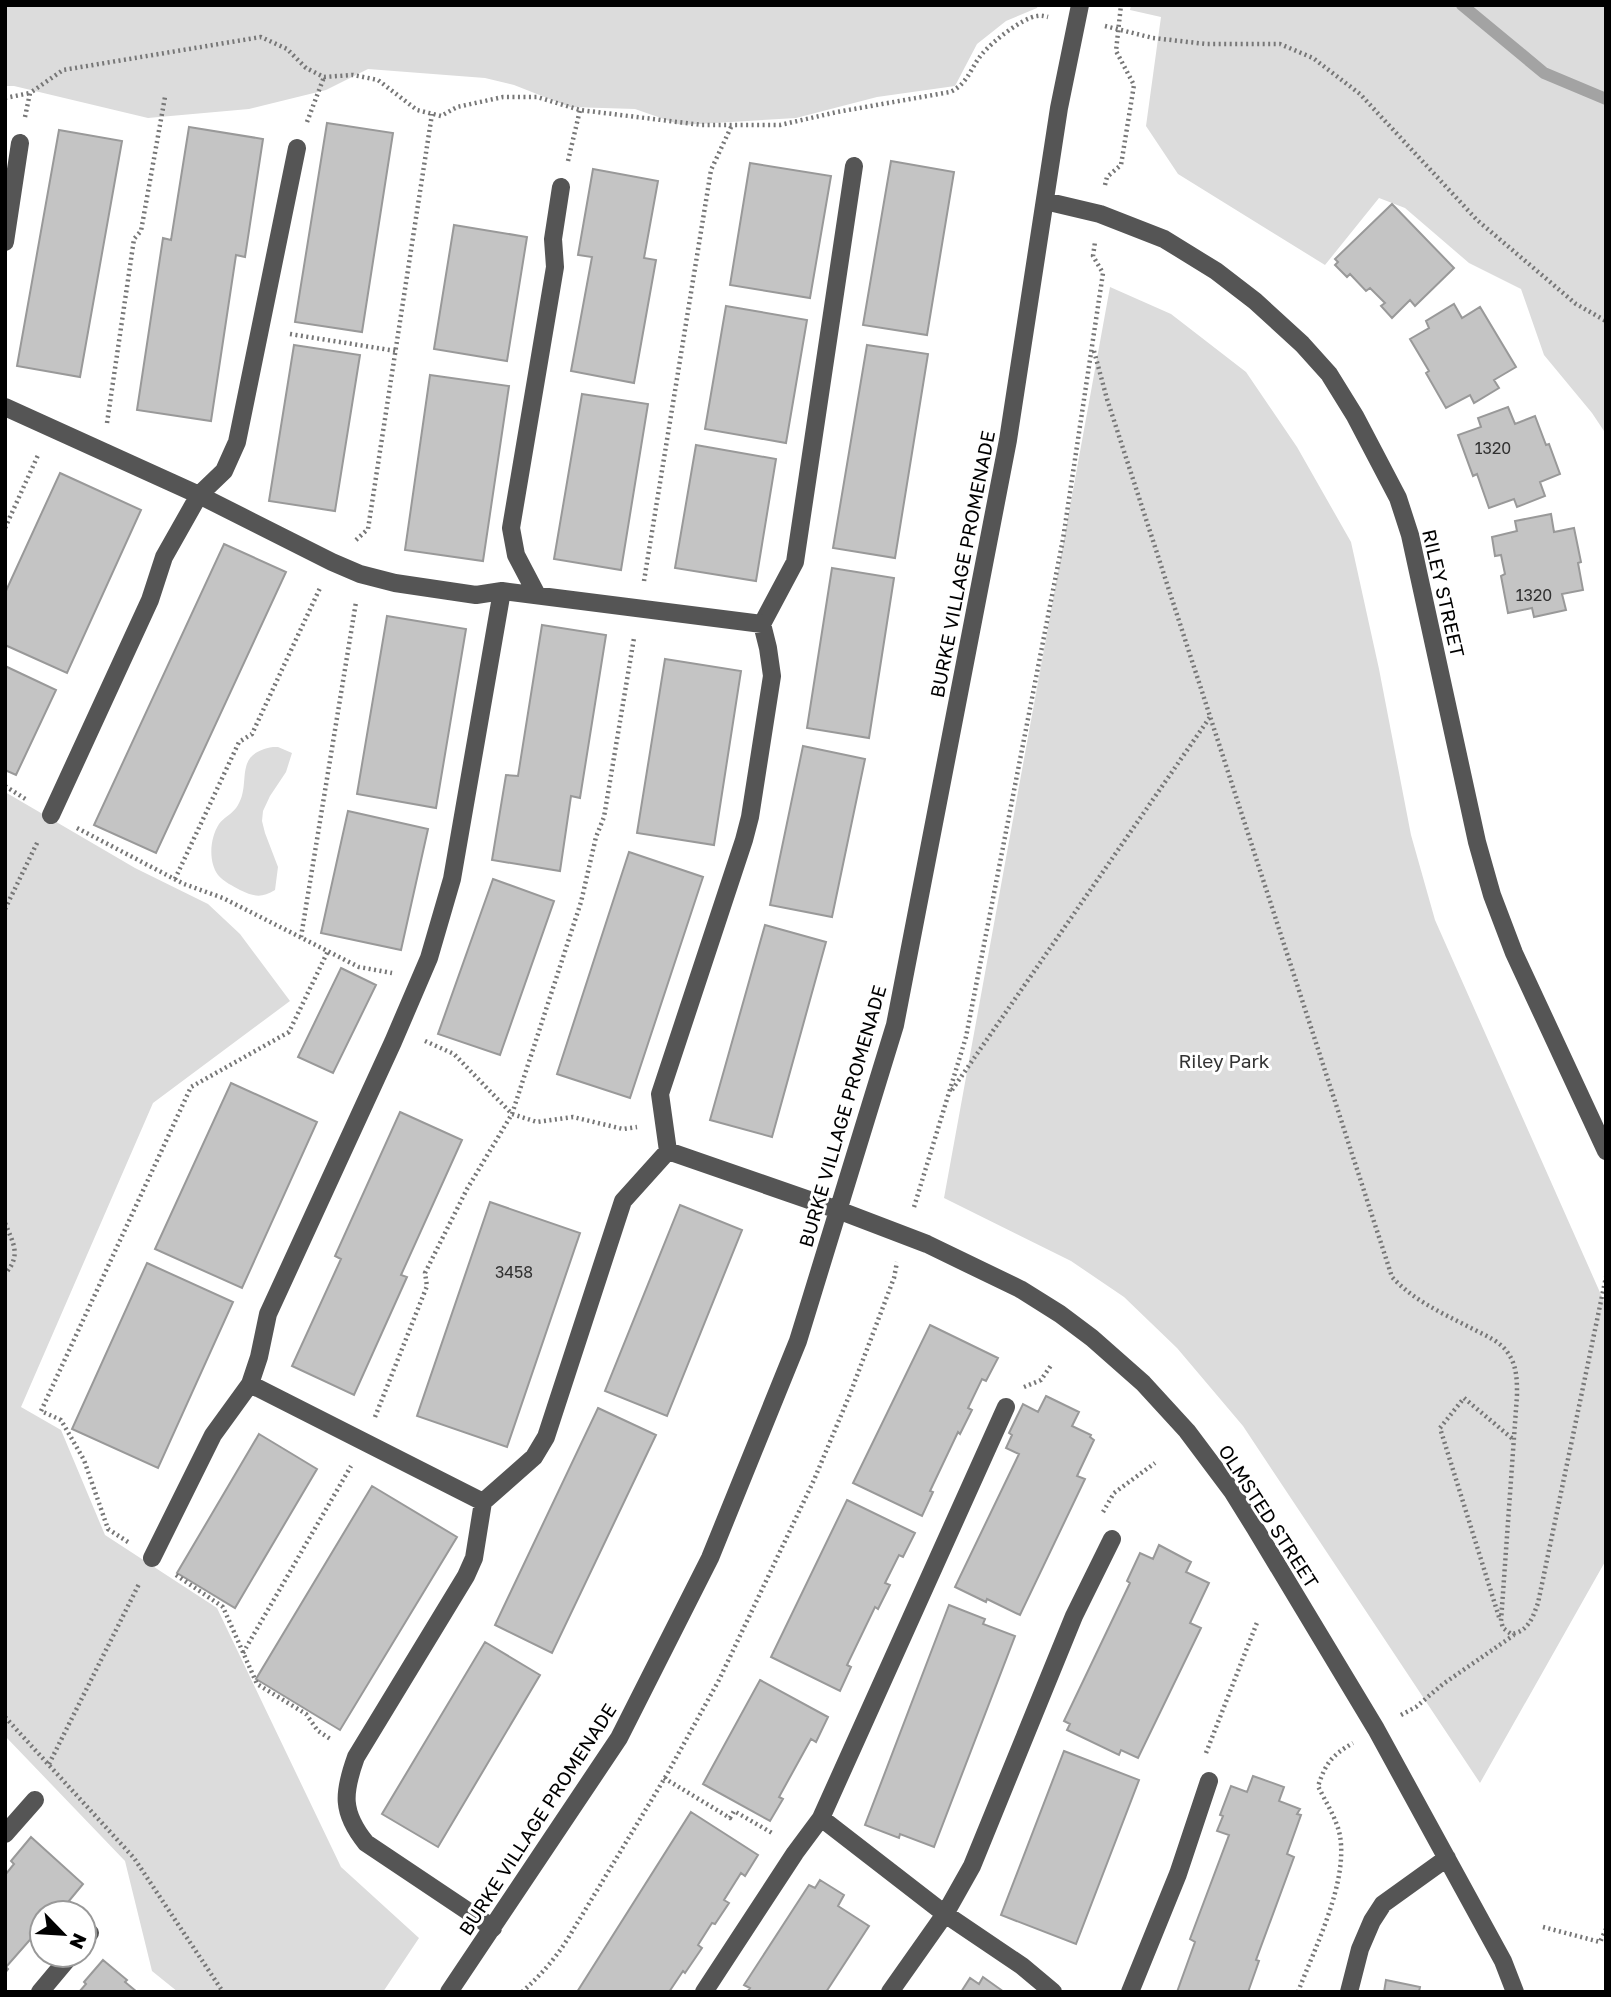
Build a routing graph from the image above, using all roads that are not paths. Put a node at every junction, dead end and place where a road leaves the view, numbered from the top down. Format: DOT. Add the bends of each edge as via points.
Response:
graph roads {
  1 [pos="1078,12"];
  2 [pos="20,143"];
  3 [pos="298,148"];
  4 [pos="854,166"];
  5 [pos="561,187"];
  6 [pos="1045,201"];
  7 [pos="5,243"];
  8 [pos="5,407"];
  9 [pos="199,495"];
  10 [pos="502,591"];
  11 [pos="537,595"];
  12 [pos="762,624"];
  13 [pos="51,815"];
  14 [pos="1604,1143"];
  15 [pos="668,1151"];
  16 [pos="838,1210"];
  17 [pos="250,1384"];
  18 [pos="1006,1407"];
  19 [pos="483,1502"];
  20 [pos="1112,1539"];
  21 [pos="152,1558"];
  22 [pos="1209,1781"];
  23 [pos="35,1800"];
  24 [pos="821,1818"];
  25 [pos="5,1834"];
  26 [pos="1447,1858"];
  27 [pos="945,1913"];
  28 [pos="493,1928"];
  29 [pos="59,1969"];
  30 [pos="40,1992"];
  31 [pos="449,1992"];
  32 [pos="704,1992"];
  33 [pos="890,1992"];
  34 [pos="1053,1992"];
  35 [pos="1130,1992"];
  36 [pos="1349,1992"];
  37 [pos="1515,1992"];
  1 -- 6 [label="street, BURKE VILLAGE PROMENADE"];
  2 -- 7 [label="street"];
  3 -- 9 [label="street" via="237,442 224,471"];
  4 -- 12 [label="street" via="795,562"];
  5 -- 11 [label="street" via="553,239 555,267 511,528 516,555"];
  6 -- 14 [label="street, RILEY STREET" via="1100,214 1164,239 1216,271 1302,344 1329,374 1355,415 1398,498 1410,535 1477,842 1502,926"];
  6 -- 16 [label="street, BURKE VILLAGE PROMENADE" via="1008,440 895,1025"];
  8 -- 9 [label="street"];
  9 -- 10 [label="street" via="360,573 476,595"];
  9 -- 13 [label="street" via="164,557 150,600"];
  10 -- 11 [label="street"];
  10 -- 17 [label="street" via="452,880 429,958 268,1314"];
  11 -- 12 [label="street"];
  12 -- 15 [label="street" via="772,676 750,817 660,1094"];
  15 -- 16 [label="street, OLMSTED STREET"];
  15 -- 19 [label="street" via="623,1201 546,1437 534,1457"];
  16 -- 26 [label="street, OLMSTED STREET" via="927,1244 1020,1289 1092,1338 1143,1383 1187,1432 1255,1528 1376,1729"];
  16 -- 28 [label="street, BURKE VILLAGE PROMENADE" via="797,1340 710,1558 619,1738"];
  17 -- 19 [label="street"];
  17 -- 21 [label="street" via="213,1435"];
  18 -- 24 [label="street"];
  19 -- 28 [label="street" via="474,1558 466,1576 356,1757 347,1783 347,1806 352,1827 366,1843"];
  20 -- 27 [label="street" via="1074,1616 972,1866"];
  22 -- 35 [label="street" via="1178,1874"];
  23 -- 25 [label="street"];
  24 -- 27 [label="street"];
  24 -- 32 [label="street"];
  26 -- 36 [label="street" via="1383,1904 1360,1950"];
  26 -- 37 [label="street, OLMSTED STREET"];
  27 -- 33 [label="street"];
  27 -- 34 [label="street"];
  28 -- 31 [label="street, BURKE VILLAGE PROMENADE"];
  29 -- 30 [label="street"];
}
